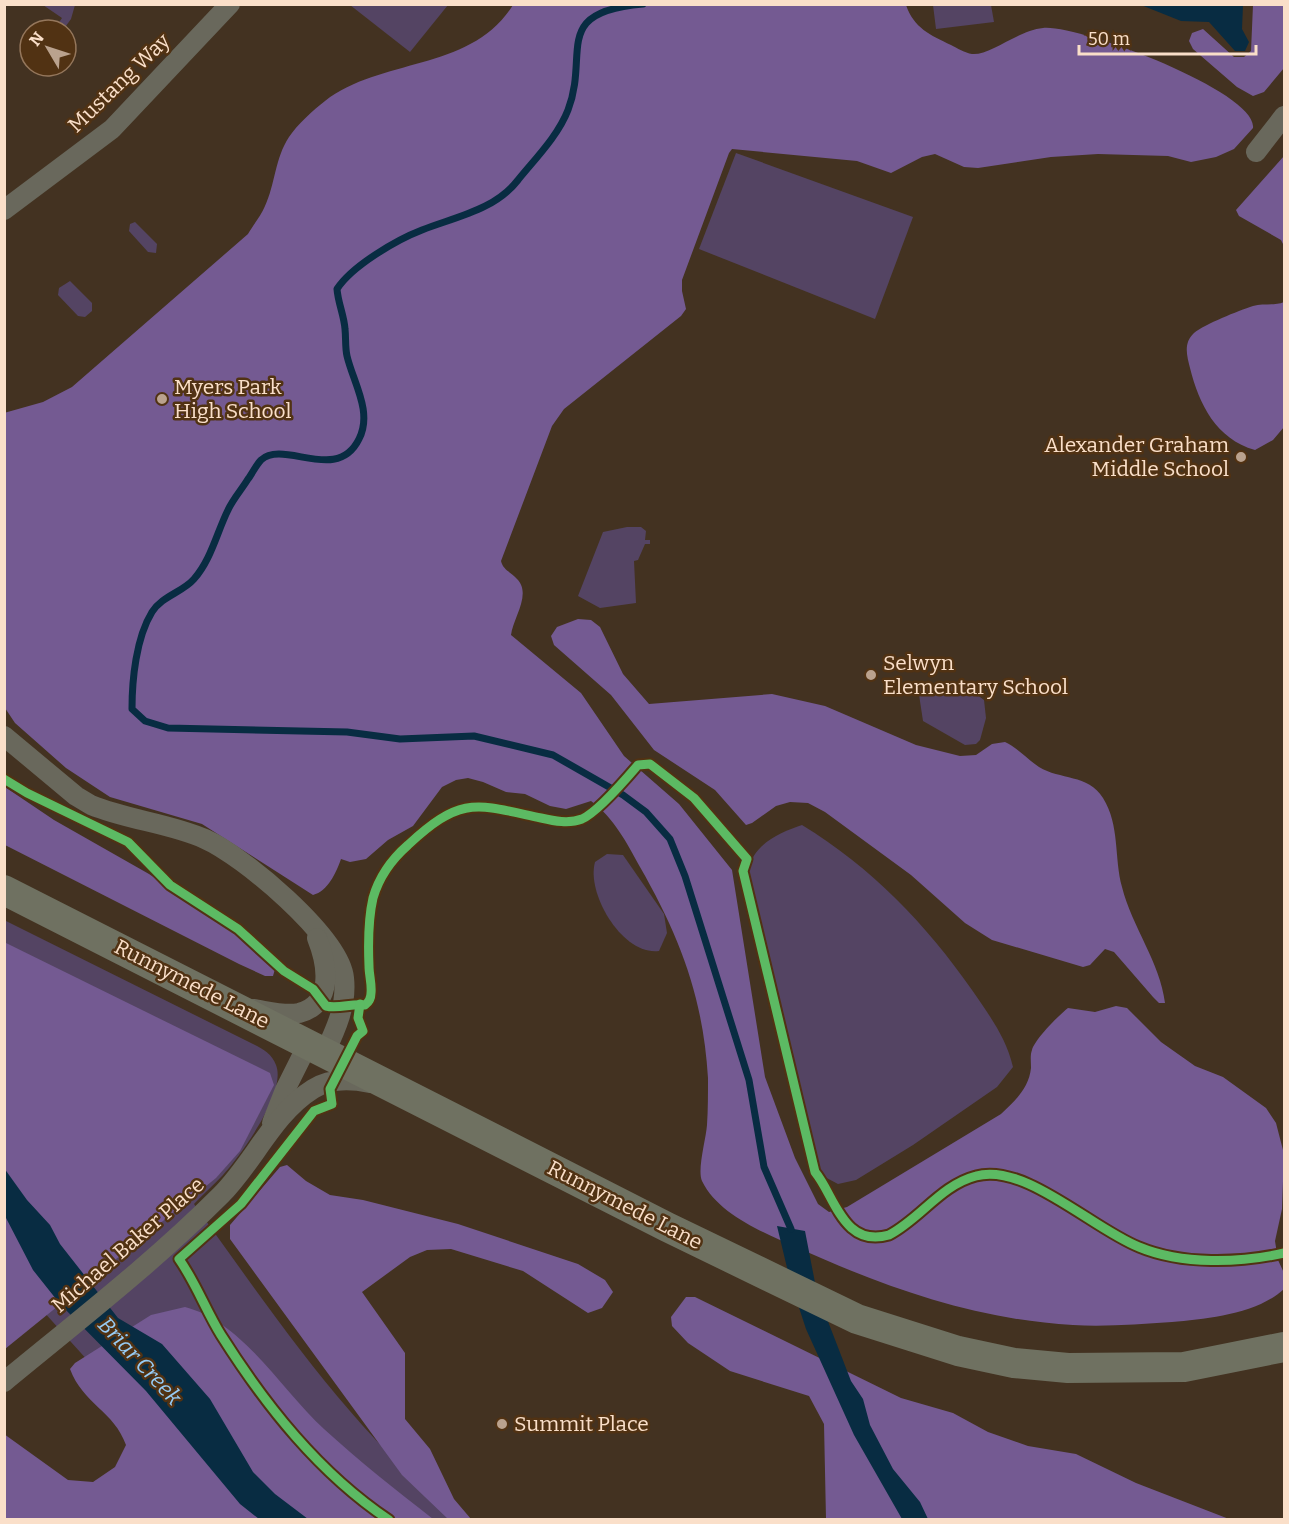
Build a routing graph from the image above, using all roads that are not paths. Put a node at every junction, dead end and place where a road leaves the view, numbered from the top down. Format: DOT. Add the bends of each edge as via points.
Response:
graph roads {
  1 [pos="230,4"];
  2 [pos="1284,116"];
  3 [pos="1256,152"];
  4 [pos="4,210"];
  5 [pos="4,736"];
  6 [pos="4,890"];
  7 [pos="308,923"];
  8 [pos="235,1006"];
  9 [pos="316,1048"];
  10 [pos="402,1092"];
  11 [pos="270,1132"];
  12 [pos="1284,1347"];
  13 [pos="4,1382"];
  1 -- 4 [label="street, Mustang Way" via="112,129"];
  2 -- 3 [label="street"];
  5 -- 7 [label="street" via="91,805 205,839 239,859"];
  6 -- 8 [label="main road, Runnymede Lane"];
  7 -- 8 [label="street" via="326,969 325,989 318,1001 307,1010 292,1014"];
  7 -- 9 [label="street" via="332,948 345,977 340,1017"];
  8 -- 9 [label="main road, Runnymede Lane"];
  9 -- 10 [label="main road, Runnymede Lane"];
  9 -- 11 [label="street" via="285,1090"];
  10 -- 11 [label="street" via="350,1080 321,1084 293,1106"];
  10 -- 12 [label="main road, Runnymede Lane" via="828,1307 924,1341 1038,1366 1124,1370 1184,1367"];
  11 -- 13 [label="street, Michael Baker Place" via="223,1193 140,1269"];
}
